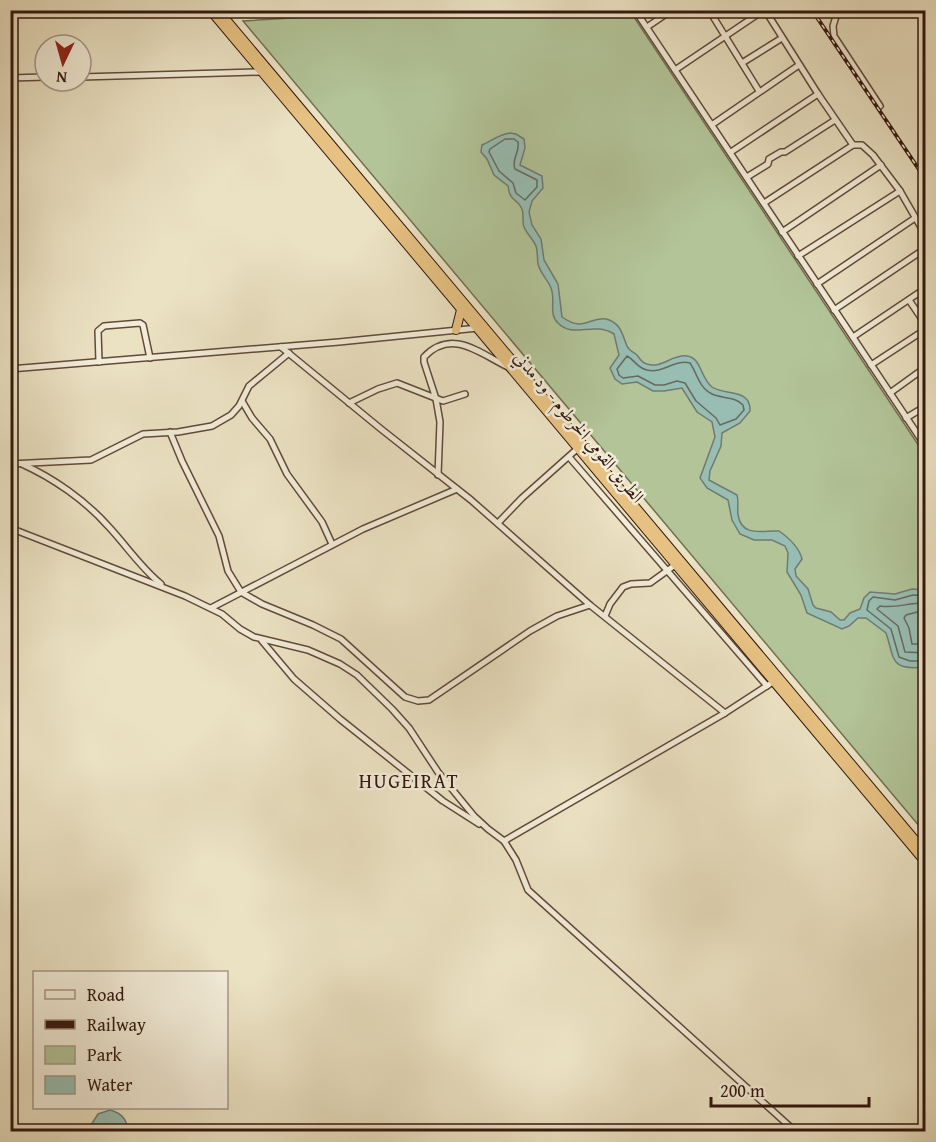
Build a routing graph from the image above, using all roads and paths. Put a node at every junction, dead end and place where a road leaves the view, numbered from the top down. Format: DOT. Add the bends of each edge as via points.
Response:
graph roads {
  1 [pos="210,10"];
  2 [pos="635,10"];
  3 [pos="672,10"];
  4 [pos="709,10"];
  5 [pos="764,10"];
  6 [pos="838,10"];
  7 [pos="219,11"];
  8 [pos="240,11"];
  9 [pos="230,24"];
  10 [pos="646,27"];
  11 [pos="725,37"];
  12 [pos="782,38"];
  13 [pos="742,63"];
  14 [pos="799,65"];
  15 [pos="675,70"];
  16 [pos="260,72"];
  17 [pos="33,77"];
  18 [pos="93,77"];
  19 [pos="10,78"];
  20 [pos="759,91"];
  21 [pos="818,94"];
  22 [pos="880,106"];
  23 [pos="835,120"];
  24 [pos="713,124"];
  25 [pos="853,146"];
  26 [pos="731,152"];
  27 [pos="881,165"];
  28 [pos="747,177"];
  29 [pos="900,191"];
  30 [pos="764,203"];
  31 [pos="915,218"];
  32 [pos="782,232"];
  33 [pos="926,236"];
  34 [pos="926,248"];
  35 [pos="798,256"];
  36 [pos="817,284"];
  37 [pos="926,288"];
  38 [pos="909,300"];
  39 [pos="461,310"];
  40 [pos="834,310"];
  41 [pos="926,327"];
  42 [pos="480,328"];
  43 [pos="456,330"];
  44 [pos="853,337"];
  45 [pos="281,347"];
  46 [pos="289,353"];
  47 [pos="150,357"];
  48 [pos="99,362"];
  49 [pos="871,365"];
  50 [pos="926,367"];
  51 [pos="510,368"];
  52 [pos="10,369"];
  53 [pos="890,393"];
  54 [pos="465,394"];
  55 [pos="436,399"];
  56 [pos="242,401"];
  57 [pos="349,403"];
  58 [pos="926,406"];
  59 [pos="906,418"];
  60 [pos="170,432"];
  61 [pos="925,446"];
  62 [pos="577,449"];
  63 [pos="569,457"];
  64 [pos="10,464"];
  65 [pos="20,464"];
  66 [pos="438,475"];
  67 [pos="457,489"];
  68 [pos="498,524"];
  69 [pos="10,528"];
  70 [pos="332,544"];
  71 [pos="675,565"];
  72 [pos="666,571"];
  73 [pos="165,588"];
  74 [pos="241,591"];
  75 [pos="590,605"];
  76 [pos="212,608"];
  77 [pos="605,616"];
  78 [pos="261,640"];
  79 [pos="773,682"];
  80 [pos="725,713"];
  81 [pos="488,829"];
  82 [pos="504,841"];
  83 [pos="926,853"];
  84 [pos="926,863"];
  85 [pos="796,1131"];
  1 -- 16 [label="highway, الطريق القومي الخرطوم - ود مدني"];
  2 -- 10 [label="street"];
  3 -- 10 [label="street"];
  4 -- 11 [label="street"];
  5 -- 11 [label="street"];
  5 -- 12 [label="street"];
  6 -- 22 [label="street" via="834,36"];
  7 -- 8 [label="street"];
  7 -- 9 [label="highway, الطريق القومي الخرطوم - ود مدني"];
  8 -- 9 [label="street"];
  9 -- 42 [label="highway, الطريق القومي الخرطوم - ود مدني"];
  10 -- 15 [label="street"];
  11 -- 13 [label="street"];
  11 -- 15 [label="street"];
  12 -- 13 [label="street"];
  12 -- 14 [label="street"];
  13 -- 20 [label="street"];
  14 -- 20 [label="street"];
  14 -- 21 [label="street"];
  15 -- 24 [label="street"];
  16 -- 18 [label="street"];
  16 -- 39 [label="highway, الطريق القومي الخرطوم - ود مدني"];
  17 -- 19 [label="street"];
  20 -- 24 [label="street"];
  21 -- 23 [label="street"];
  21 -- 26 [label="street"];
  23 -- 25 [label="street"];
  23 -- 28 [label="street" via="769,159 768,164"];
  24 -- 26 [label="street"];
  25 -- 27 [label="street" via="867,148"];
  25 -- 30 [label="street"];
  26 -- 28 [label="street"];
  27 -- 29 [label="street"];
  27 -- 32 [label="street"];
  28 -- 30 [label="street"];
  29 -- 31 [label="street"];
  29 -- 35 [label="street"];
  30 -- 32 [label="street"];
  31 -- 33 [label="street"];
  31 -- 36 [label="street"];
  32 -- 35 [label="street"];
  34 -- 40 [label="street"];
  35 -- 36 [label="street"];
  36 -- 40 [label="street"];
  37 -- 38 [label="street"];
  38 -- 41 [label="street"];
  38 -- 44 [label="street"];
  39 -- 42 [label="highway, الطريق القومي الخرطوم - ود مدني"];
  39 -- 43 [label="highway"];
  40 -- 44 [label="street"];
  41 -- 49 [label="street"];
  42 -- 43 [label="street"];
  42 -- 51 [label="highway, الطريق القومي الخرطوم - ود مدني"];
  42 -- 79 [label="highway, الطريق القومي الخرطوم - ود مدني"];
  43 -- 45 [label="street"];
  44 -- 49 [label="street"];
  45 -- 46 [label="street"];
  45 -- 47 [label="street"];
  46 -- 56 [label="street" via="249,386"];
  46 -- 57 [label="street"];
  47 -- 48 [label="street"];
  47 -- 48 [label="street" via="143,325 104,326 98,331"];
  48 -- 52 [label="street"];
  49 -- 53 [label="street"];
  50 -- 53 [label="street"];
  51 -- 55 [label="street" via="462,345 441,344 424,360"];
  51 -- 62 [label="highway, الطريق القومي الخرطوم - ود مدني"];
  53 -- 59 [label="street"];
  54 -- 55 [label="street" via="449,400"];
  55 -- 57 [label="street" via="397,383"];
  55 -- 66 [label="street" via="441,427"];
  56 -- 60 [label="street" via="231,415 212,426"];
  56 -- 70 [label="street" via="270,439 287,474 322,522"];
  57 -- 66 [label="street"];
  58 -- 59 [label="street"];
  59 -- 61 [label="street"];
  60 -- 65 [label="street" via="143,434 91,460"];
  60 -- 74 [label="street" via="219,536 228,571"];
  62 -- 63 [label="street"];
  62 -- 71 [label="highway, الطريق القومي الخرطوم - ود مدني"];
  63 -- 68 [label="street"];
  63 -- 72 [label="street"];
  64 -- 65 [label="street"];
  65 -- 73 [label="street" via="42,474 91,508 144,570"];
  66 -- 67 [label="street"];
  67 -- 68 [label="street"];
  67 -- 70 [label="street"];
  68 -- 75 [label="street"];
  69 -- 73 [label="street"];
  70 -- 74 [label="street"];
  71 -- 72 [label="street"];
  71 -- 79 [label="highway, الطريق القومي الخرطوم - ود مدني"];
  72 -- 77 [label="street" via="650,584 623,587"];
  72 -- 79 [label="street"];
  73 -- 76 [label="street"];
  74 -- 75 [label="street" via="341,639 400,694 424,701 557,616"];
  74 -- 76 [label="street"];
  75 -- 77 [label="street"];
  76 -- 78 [label="street"];
  77 -- 80 [label="street"];
  78 -- 81 [label="street" via="294,679 340,719 443,801"];
  78 -- 81 [label="street" via="308,650 357,675 393,709 438,772"];
  79 -- 80 [label="street"];
  79 -- 83 [label="highway, الطريق القومي الخرطوم - ود مدني"];
  79 -- 84 [label="highway, الطريق القومي الخرطوم - ود مدني"];
  80 -- 82 [label="street"];
  81 -- 82 [label="street"];
  82 -- 85 [label="street" via="528,890"];
}
